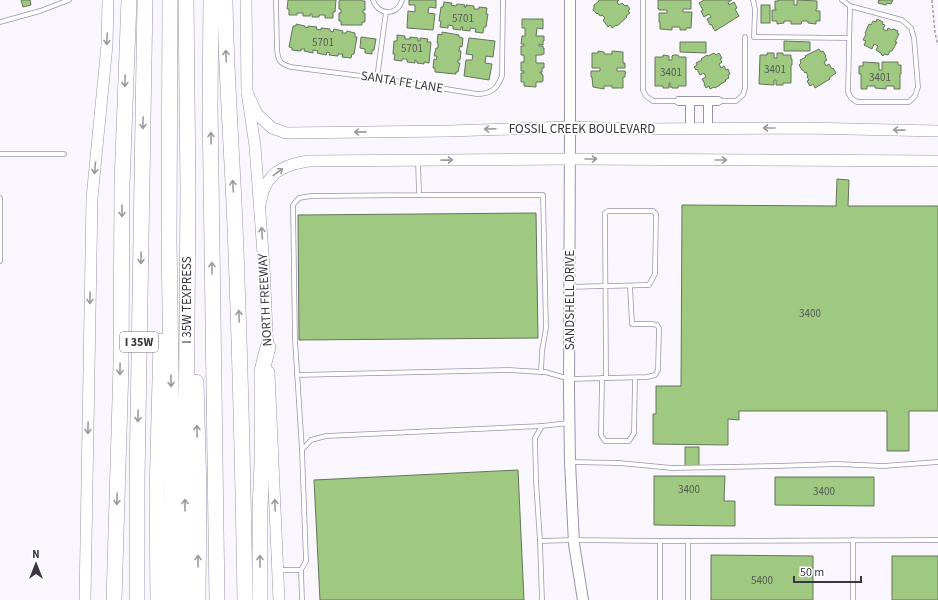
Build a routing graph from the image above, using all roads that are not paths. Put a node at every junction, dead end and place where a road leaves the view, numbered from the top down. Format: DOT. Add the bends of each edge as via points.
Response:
graph roads {
  1 [pos="69,0"];
  2 [pos="108,0"];
  3 [pos="129,0"];
  4 [pos="146,0"];
  5 [pos="170,0"];
  6 [pos="186,0"];
  7 [pos="211,0"];
  8 [pos="225,0"];
  9 [pos="246,0"];
  10 [pos="276,0"];
  11 [pos="373,0"];
  12 [pos="402,0"];
  13 [pos="503,0"];
  14 [pos="506,0"];
  15 [pos="570,0"];
  16 [pos="643,0"];
  17 [pos="753,0"];
  18 [pos="842,0"];
  19 [pos="850,6"];
  20 [pos="386,12"];
  21 [pos="0,22"];
  22 [pos="745,37"];
  23 [pos="849,38"];
  24 [pos="377,78"];
  25 [pos="247,92"];
  26 [pos="679,101"];
  27 [pos="690,101"];
  28 [pos="708,101"];
  29 [pos="718,101"];
  30 [pos="570,127"];
  31 [pos="690,128"];
  32 [pos="708,128"];
  33 [pos="938,131"];
  34 [pos="0,154"];
  35 [pos="64,154"];
  36 [pos="570,159"];
  37 [pos="418,160"];
  38 [pos="938,161"];
  39 [pos="419,196"];
  40 [pos="0,200"];
  41 [pos="260,205"];
  42 [pos="187,246"];
  43 [pos="169,258"];
  44 [pos="0,261"];
  45 [pos="570,286"];
  46 [pos="605,286"];
  47 [pos="630,286"];
  48 [pos="268,347"];
  49 [pos="542,372"];
  50 [pos="297,375"];
  51 [pos="604,378"];
  52 [pos="635,378"];
  53 [pos="570,379"];
  54 [pos="570,423"];
  55 [pos="542,426"];
  56 [pos="302,450"];
  57 [pos="570,462"];
  58 [pos="938,462"];
  59 [pos="574,540"];
  60 [pos="853,540"];
  61 [pos="938,540"];
  62 [pos="540,541"];
  63 [pos="660,541"];
  64 [pos="688,541"];
  65 [pos="278,570"];
  66 [pos="301,570"];
  67 [pos="114,598"];
  68 [pos="85,600"];
  69 [pos="137,600"];
  70 [pos="158,600"];
  71 [pos="171,600"];
  72 [pos="184,600"];
  73 [pos="198,600"];
  74 [pos="218,600"];
  75 [pos="245,600"];
  76 [pos="260,600"];
  77 [pos="279,600"];
  78 [pos="302,600"];
  79 [pos="542,600"];
  80 [pos="582,600"];
  81 [pos="660,600"];
  82 [pos="688,600"];
  83 [pos="853,600"];
  1 -- 21 [label="lane"];
  2 -- 68 [label="main road, one-way" via="107,45 92,205"];
  3 -- 67 [label="highway, one-way" via="122,184"];
  4 -- 69 [label="highway, I 35W, one-way"];
  5 -- 43 [label="highway, I 35W TEXPRESS"];
  6 -- 42 [label="highway, I 35W TEXPRESS"];
  74 -- 7 [label="highway, one-way" via="210,105"];
  75 -- 8 [label="highway, NORTH FREEWAY, one-way" via="240,355"];
  9 -- 25 [label="main road, NORTH FREEWAY"];
  10 -- 24 [label="lane, SANTA FE LANE" via="278,57 286,66"];
  11 -- 20 [label="lane" via="378,9"];
  12 -- 20 [label="lane" via="401,5 394,11"];
  13 -- 14 [label="lane, SANTA FE LANE"];
  13 -- 24 [label="lane, SANTA FE LANE" via="502,76 493,91 477,94"];
  15 -- 30 [label="street, SANDSHELL DRIVE"];
  16 -- 26 [label="lane" via="643,90 653,102"];
  17 -- 23 [label="lane" via="756,9 754,37"];
  18 -- 19 [label="lane"];
  19 -- 23 [label="lane"];
  19 -- 23 [label="lane" via="902,20 911,28 918,88 915,96 909,102 857,102 851,98 848,92"];
  20 -- 24 [label="lane"];
  22 -- 29 [label="lane" via="746,88 736,102"];
  30 -- 25 [label="main road, FOSSIL CREEK BOULEVARD, one-way" via="286,133 272,128 257,114"];
  25 -- 41 [label="main road, NORTH FREEWAY"];
  26 -- 27 [label="street"];
  27 -- 28 [label="street"];
  27 -- 31 [label="street"];
  28 -- 29 [label="street"];
  28 -- 32 [label="street"];
  30 -- 31 [label="main road, FOSSIL CREEK BOULEVARD"];
  30 -- 36 [label="street, SANDSHELL DRIVE"];
  31 -- 32 [label="main road, FOSSIL CREEK BOULEVARD"];
  33 -- 32 [label="main road, FOSSIL CREEK BOULEVARD, one-way"];
  34 -- 35 [label="lane"];
  37 -- 36 [label="main road, one-way"];
  36 -- 38 [label="main road, one-way"];
  36 -- 45 [label="street, SANDSHELL DRIVE"];
  37 -- 39 [label="lane"];
  41 -- 37 [label="main road, one-way" via="265,187 273,175 294,164 308,161"];
  39 -- 49 [label="lane" via="543,195 546,328"];
  39 -- 50 [label="lane" via="311,196 299,198 293,205"];
  40 -- 44 [label="lane"];
  48 -- 41 [label="main road, NORTH FREEWAY, one-way"];
  72 -- 42 [label="highway, I 35W TEXPRESS, one-way"];
  73 -- 42 [label="highway, one-way" via="199,492 193,271"];
  43 -- 70 [label="highway" via="163,273 162,304 157,472"];
  43 -- 71 [label="highway, I 35W TEXPRESS, one-way"];
  45 -- 46 [label="lane"];
  45 -- 53 [label="street, SANDSHELL DRIVE"];
  46 -- 47 [label="lane"];
  46 -- 47 [label="lane" via="605,213 653,211 656,214 655,274 650,285"];
  46 -- 51 [label="lane"];
  47 -- 52 [label="lane" via="632,324 652,324 659,328 658,370 655,375"];
  65 -- 48 [label="main road, NORTH FREEWAY, one-way"];
  76 -- 48 [label="highway, one-way" via="262,371"];
  49 -- 50 [label="lane" via="509,370"];
  49 -- 53 [label="lane"];
  50 -- 56 [label="lane"];
  51 -- 52 [label="lane"];
  51 -- 52 [label="lane" via="601,435 605,441 628,441 634,433"];
  51 -- 53 [label="lane"];
  53 -- 54 [label="street, SANDSHELL DRIVE"];
  54 -- 55 [label="lane"];
  54 -- 57 [label="street, SANDSHELL DRIVE"];
  55 -- 56 [label="lane" via="326,436 311,440"];
  55 -- 62 [label="lane" via="535,438"];
  56 -- 66 [label="lane" via="306,561"];
  57 -- 58 [label="lane" via="672,468 837,464 883,466"];
  57 -- 59 [label="street, SANDSHELL DRIVE"];
  59 -- 62 [label="lane"];
  59 -- 63 [label="lane"];
  59 -- 80 [label="street, SANDSHELL DRIVE"];
  60 -- 61 [label="lane"];
  60 -- 64 [label="lane"];
  60 -- 83 [label="lane"];
  62 -- 79 [label="lane"];
  63 -- 64 [label="lane"];
  63 -- 81 [label="lane"];
  64 -- 82 [label="lane"];
  65 -- 66 [label="lane"];
  65 -- 77 [label="main road, NORTH FREEWAY"];
  66 -- 78 [label="lane"];
}
